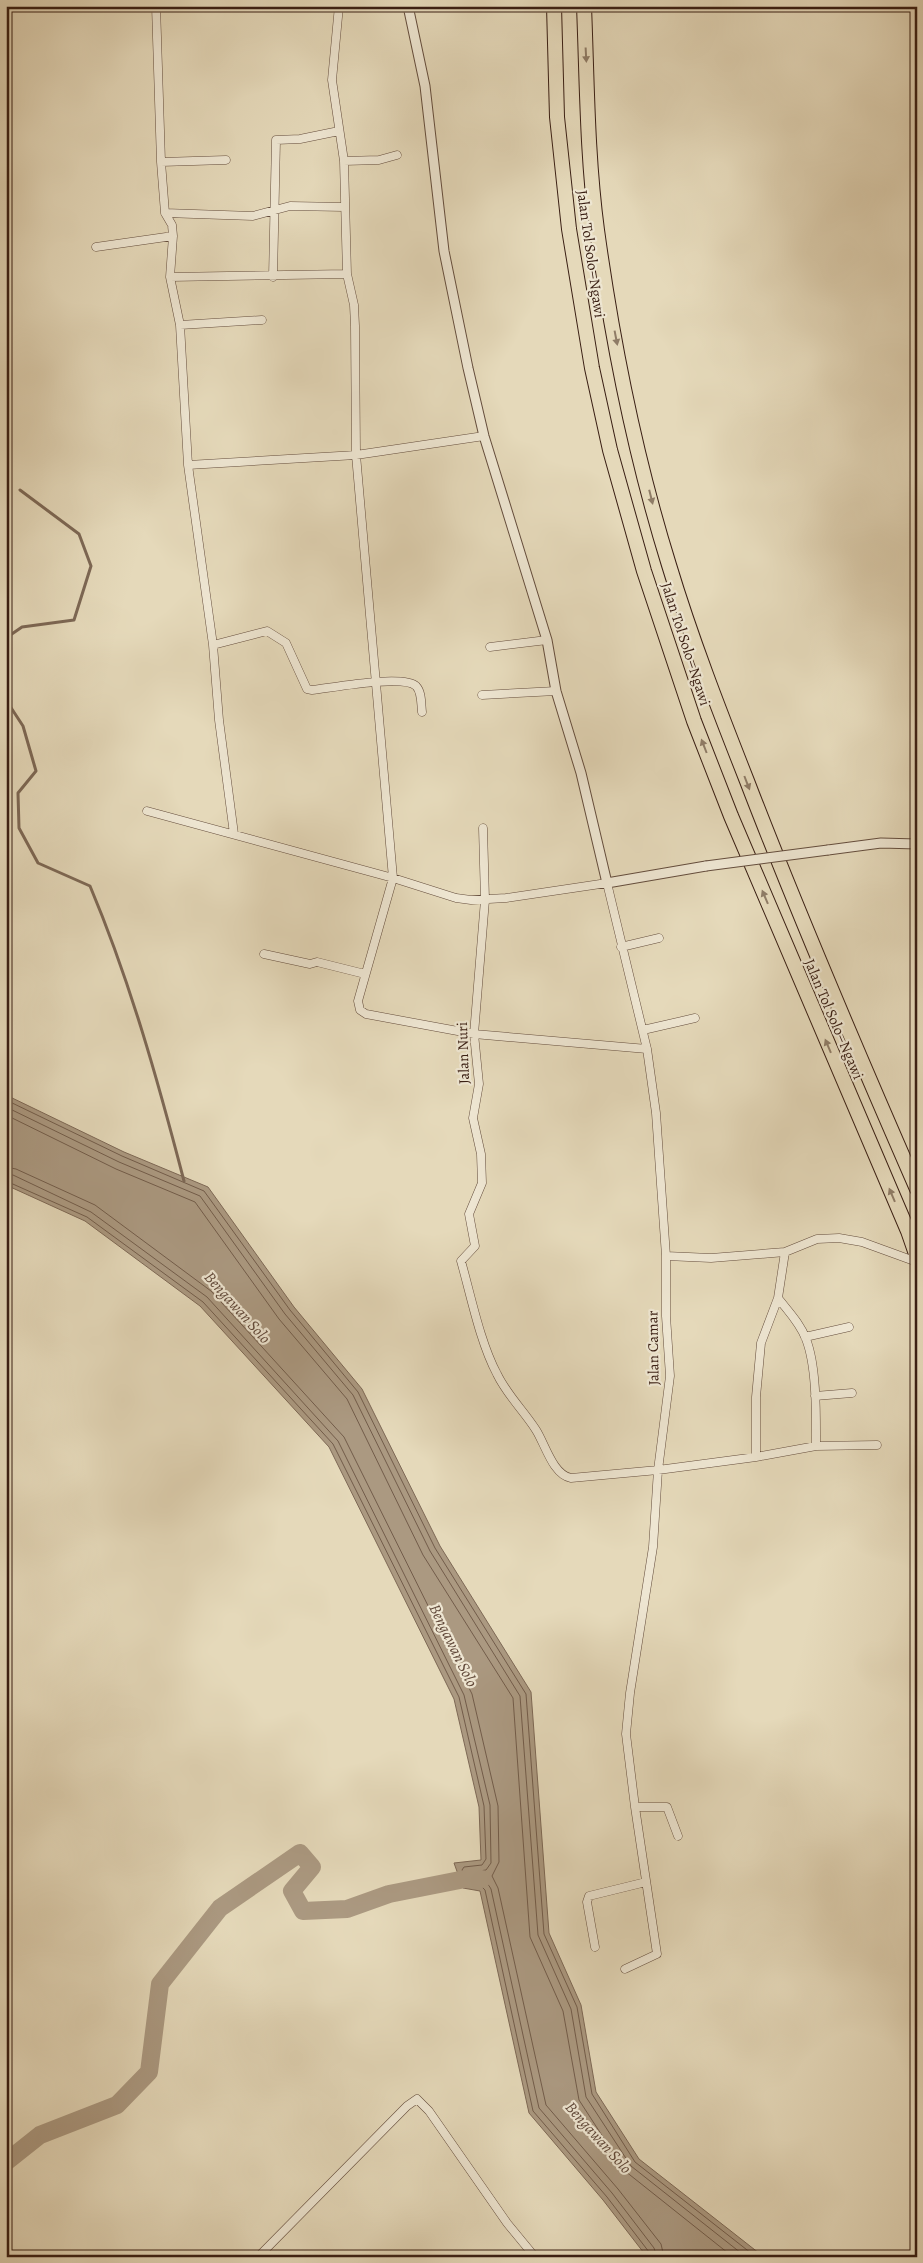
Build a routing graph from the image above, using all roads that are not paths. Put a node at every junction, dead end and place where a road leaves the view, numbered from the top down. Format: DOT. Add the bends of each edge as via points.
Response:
graph roads {
  1 [pos="156,6"];
  2 [pos="339,6"];
  3 [pos="408,6"];
  4 [pos="554,6"];
  5 [pos="584,6"];
  6 [pos="339,131"];
  7 [pos="397,155"];
  8 [pos="226,160"];
  9 [pos="344,161"];
  10 [pos="161,162"];
  11 [pos="344,207"];
  12 [pos="273,210"];
  13 [pos="165,213"];
  14 [pos="173,236"];
  15 [pos="96,247"];
  16 [pos="347,274"];
  17 [pos="170,277"];
  18 [pos="273,277"];
  19 [pos="262,320"];
  20 [pos="180,324"];
  21 [pos="484,436"];
  22 [pos="356,455"];
  23 [pos="188,465"];
  24 [pos="547,640"];
  25 [pos="213,645"];
  26 [pos="490,647"];
  27 [pos="376,682"];
  28 [pos="556,691"];
  29 [pos="482,695"];
  30 [pos="422,712"];
  31 [pos="147,812"];
  32 [pos="483,828"];
  33 [pos="234,834"];
  34 [pos="917,844"];
  35 [pos="393,878"];
  36 [pos="607,883"];
  37 [pos="485,900"];
  38 [pos="659,938"];
  39 [pos="621,947"];
  40 [pos="264,954"];
  41 [pos="366,974"];
  42 [pos="695,1018"];
  43 [pos="643,1030"];
  44 [pos="474,1034"];
  45 [pos="647,1049"];
  46 [pos="917,1189"];
  47 [pos="785,1252"];
  48 [pos="666,1256"];
  49 [pos="917,1257"];
  50 [pos="917,1262"];
  51 [pos="778,1298"];
  52 [pos="849,1327"];
  53 [pos="805,1337"];
  54 [pos="852,1393"];
  55 [pos="815,1396"];
  56 [pos="877,1445"];
  57 [pos="816,1446"];
  58 [pos="756,1457"];
  59 [pos="658,1470"];
  60 [pos="634,1807"];
  61 [pos="678,1836"];
  62 [pos="646,1882"];
  63 [pos="595,1948"];
  64 [pos="625,1969"];
  65 [pos="258,2257"];
  66 [pos="535,2257"];
  1 -- 10 [label="street"];
  2 -- 6 [label="street" via="332,80"];
  3 -- 21 [label="street" via="425,86 444,251"];
  49 -- 4 [label="highway, Jalan Tol Solo–Ngawi, one-way" via="731,816 694,721 644,571 608,441 575,266 557,117"];
  5 -- 46 [label="highway, Jalan Tol Solo–Ngawi, one-way" via="597,228 636,440 668,562 702,666 761,817"];
  6 -- 9 [label="street"];
  6 -- 12 [label="street" via="276,140"];
  7 -- 9 [label="street" via="380,160"];
  8 -- 10 [label="street"];
  9 -- 11 [label="street"];
  10 -- 13 [label="street"];
  11 -- 12 [label="street" via="290,206"];
  11 -- 16 [label="street"];
  12 -- 13 [label="street" via="253,216"];
  12 -- 18 [label="street"];
  13 -- 14 [label="street"];
  14 -- 15 [label="street"];
  14 -- 17 [label="street"];
  16 -- 18 [label="street"];
  16 -- 22 [label="street" via="354,305"];
  17 -- 18 [label="street"];
  17 -- 20 [label="street"];
  19 -- 20 [label="street"];
  20 -- 23 [label="street"];
  21 -- 22 [label="street"];
  21 -- 24 [label="street"];
  22 -- 23 [label="street"];
  22 -- 27 [label="street"];
  23 -- 25 [label="street"];
  24 -- 26 [label="street"];
  24 -- 28 [label="street"];
  25 -- 27 [label="street" via="267,631 286,643 307,689"];
  25 -- 33 [label="street"];
  27 -- 30 [label="street" via="414,685 419,692"];
  27 -- 35 [label="street"];
  28 -- 29 [label="street"];
  28 -- 36 [label="street"];
  31 -- 33 [label="street"];
  32 -- 37 [label="street, Jalan Nuri"];
  33 -- 35 [label="street"];
  34 -- 36 [label="street, bridge" via="880,843"];
  35 -- 37 [label="street" via="456,898"];
  35 -- 41 [label="street"];
  36 -- 37 [label="street"];
  36 -- 39 [label="street, Jalan Camar"];
  37 -- 44 [label="street, Jalan Nuri"];
  38 -- 39 [label="street"];
  39 -- 43 [label="street, Jalan Camar"];
  40 -- 41 [label="street"];
  41 -- 44 [label="street" via="358,1001 360,1010 366,1014"];
  42 -- 43 [label="street"];
  43 -- 45 [label="street, Jalan Camar"];
  44 -- 45 [label="street"];
  44 -- 59 [label="street, Jalan Nuri" via="479,1084 473,1118 481,1154 482,1184 468,1214 475,1246 461,1261 496,1373 565,1476 575,1478"];
  45 -- 48 [label="street, Jalan Camar" via="656,1113"];
  47 -- 48 [label="street" via="711,1258"];
  47 -- 50 [label="street" via="817,1239 839,1238 862,1242"];
  47 -- 51 [label="street"];
  48 -- 59 [label="street, Jalan Camar" via="670,1376"];
  51 -- 53 [label="street"];
  51 -- 58 [label="street" via="761,1343 756,1397"];
  52 -- 53 [label="street"];
  53 -- 55 [label="street"];
  54 -- 55 [label="street"];
  55 -- 57 [label="street"];
  56 -- 57 [label="street"];
  57 -- 58 [label="street"];
  58 -- 59 [label="street"];
  59 -- 60 [label="street, Jalan Camar" via="653,1547 627,1717"];
  60 -- 61 [label="street" via="667,1807"];
  60 -- 62 [label="street, Jalan Camar"];
  62 -- 63 [label="street" via="589,1896 587,1902"];
  62 -- 64 [label="street, Jalan Camar" via="657,1954"];
  65 -- 66 [label="street" via="417,2099"];
}
